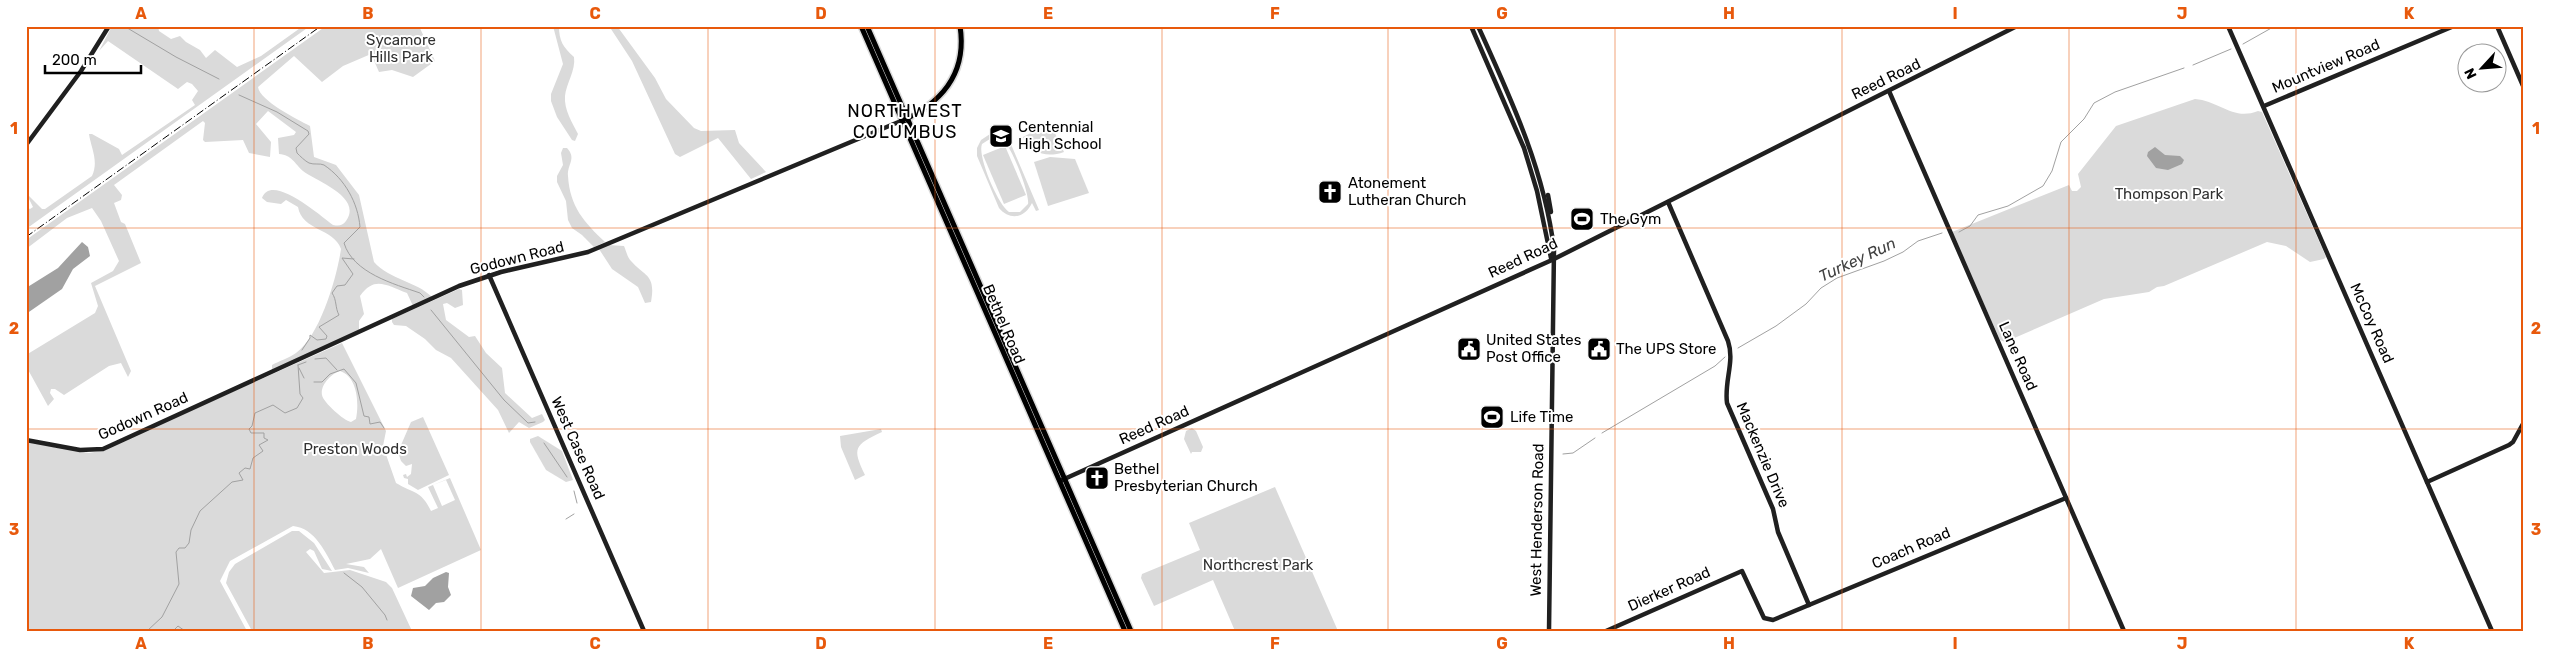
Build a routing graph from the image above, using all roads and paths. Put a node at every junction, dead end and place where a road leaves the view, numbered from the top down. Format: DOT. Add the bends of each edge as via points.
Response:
graph roads {
  1 [pos="110,26"];
  2 [pos="861,26"];
  3 [pos="867,26"];
  4 [pos="960,26"];
  5 [pos="1471,26"];
  6 [pos="1478,26"];
  7 [pos="2017,26"];
  8 [pos="2228,26"];
  9 [pos="2454,26"];
  10 [pos="2497,26"];
  11 [pos="2524,88"];
  12 [pos="1889,91"];
  13 [pos="2264,106"];
  14 [pos="908,118"];
  15 [pos="901,121"];
  16 [pos="26,145"];
  17 [pos="1548,195"];
  18 [pos="1668,202"];
  19 [pos="1549,217"];
  20 [pos="1552,260"];
  21 [pos="489,275"];
  22 [pos="2524,422"];
  23 [pos="26,440"];
  24 [pos="1065,478"];
  25 [pos="1058,482"];
  26 [pos="2427,482"];
  27 [pos="2066,498"];
  28 [pos="1809,605"];
  29 [pos="1766,620"];
  30 [pos="644,631"];
  31 [pos="1125,631"];
  32 [pos="1131,631"];
  33 [pos="1549,631"];
  34 [pos="1606,631"];
  35 [pos="2124,631"];
  36 [pos="2492,631"];
  1 -- 16 [label="main road"];
  2 -- 15 [label="main road, Bethel Road"];
  3 -- 14 [label="main road, Bethel Road"];
  4 -- 14 [label="main road, Godown Road" via="961,50 952,79 932,104"];
  5 -- 20 [label="main road, West Henderson Road" via="1524,148 1536,184"];
  6 -- 19 [label="main road, West Henderson Road" via="1530,147"];
  7 -- 12 [label="main road, Reed Road"];
  8 -- 13 [label="main road, McCoy Road"];
  9 -- 13 [label="main road, Mountview Road"];
  10 -- 11 [label="main road"];
  12 -- 18 [label="main road, Reed Road"];
  12 -- 27 [label="main road, Lane Road"];
  13 -- 26 [label="main road, McCoy Road"];
  14 -- 15 [label="main road, Godown Road"];
  14 -- 24 [label="main road, Bethel Road"];
  15 -- 21 [label="main road, Godown Road" via="588,252"];
  15 -- 25 [label="main road, Bethel Road"];
  17 -- 19 [label="main road" via="1552,214"];
  18 -- 20 [label="main road, Reed Road"];
  18 -- 28 [label="main road, Mackenzie Drive" via="1728,341 1732,359 1727,403 1773,509 1778,532"];
  19 -- 20 [label="main road, West Henderson Road" via="1554,249"];
  20 -- 24 [label="main road, Reed Road"];
  20 -- 33 [label="main road, West Henderson Road"];
  21 -- 23 [label="main road, Godown Road" via="103,449 80,450"];
  21 -- 30 [label="main road, West Case Road"];
  22 -- 26 [label="main road" via="2509,446"];
  24 -- 25 [label="main road, Reed Road"];
  24 -- 32 [label="main road, Bethel Road"];
  25 -- 31 [label="main road, Bethel Road"];
  26 -- 36 [label="main road, McCoy Road"];
  27 -- 28 [label="main road, Coach Road"];
  27 -- 35 [label="main road, Lane Road"];
  28 -- 29 [label="main road, Coach Road"];
  29 -- 34 [label="main road, Dierker Road" via="1742,570"];
}
